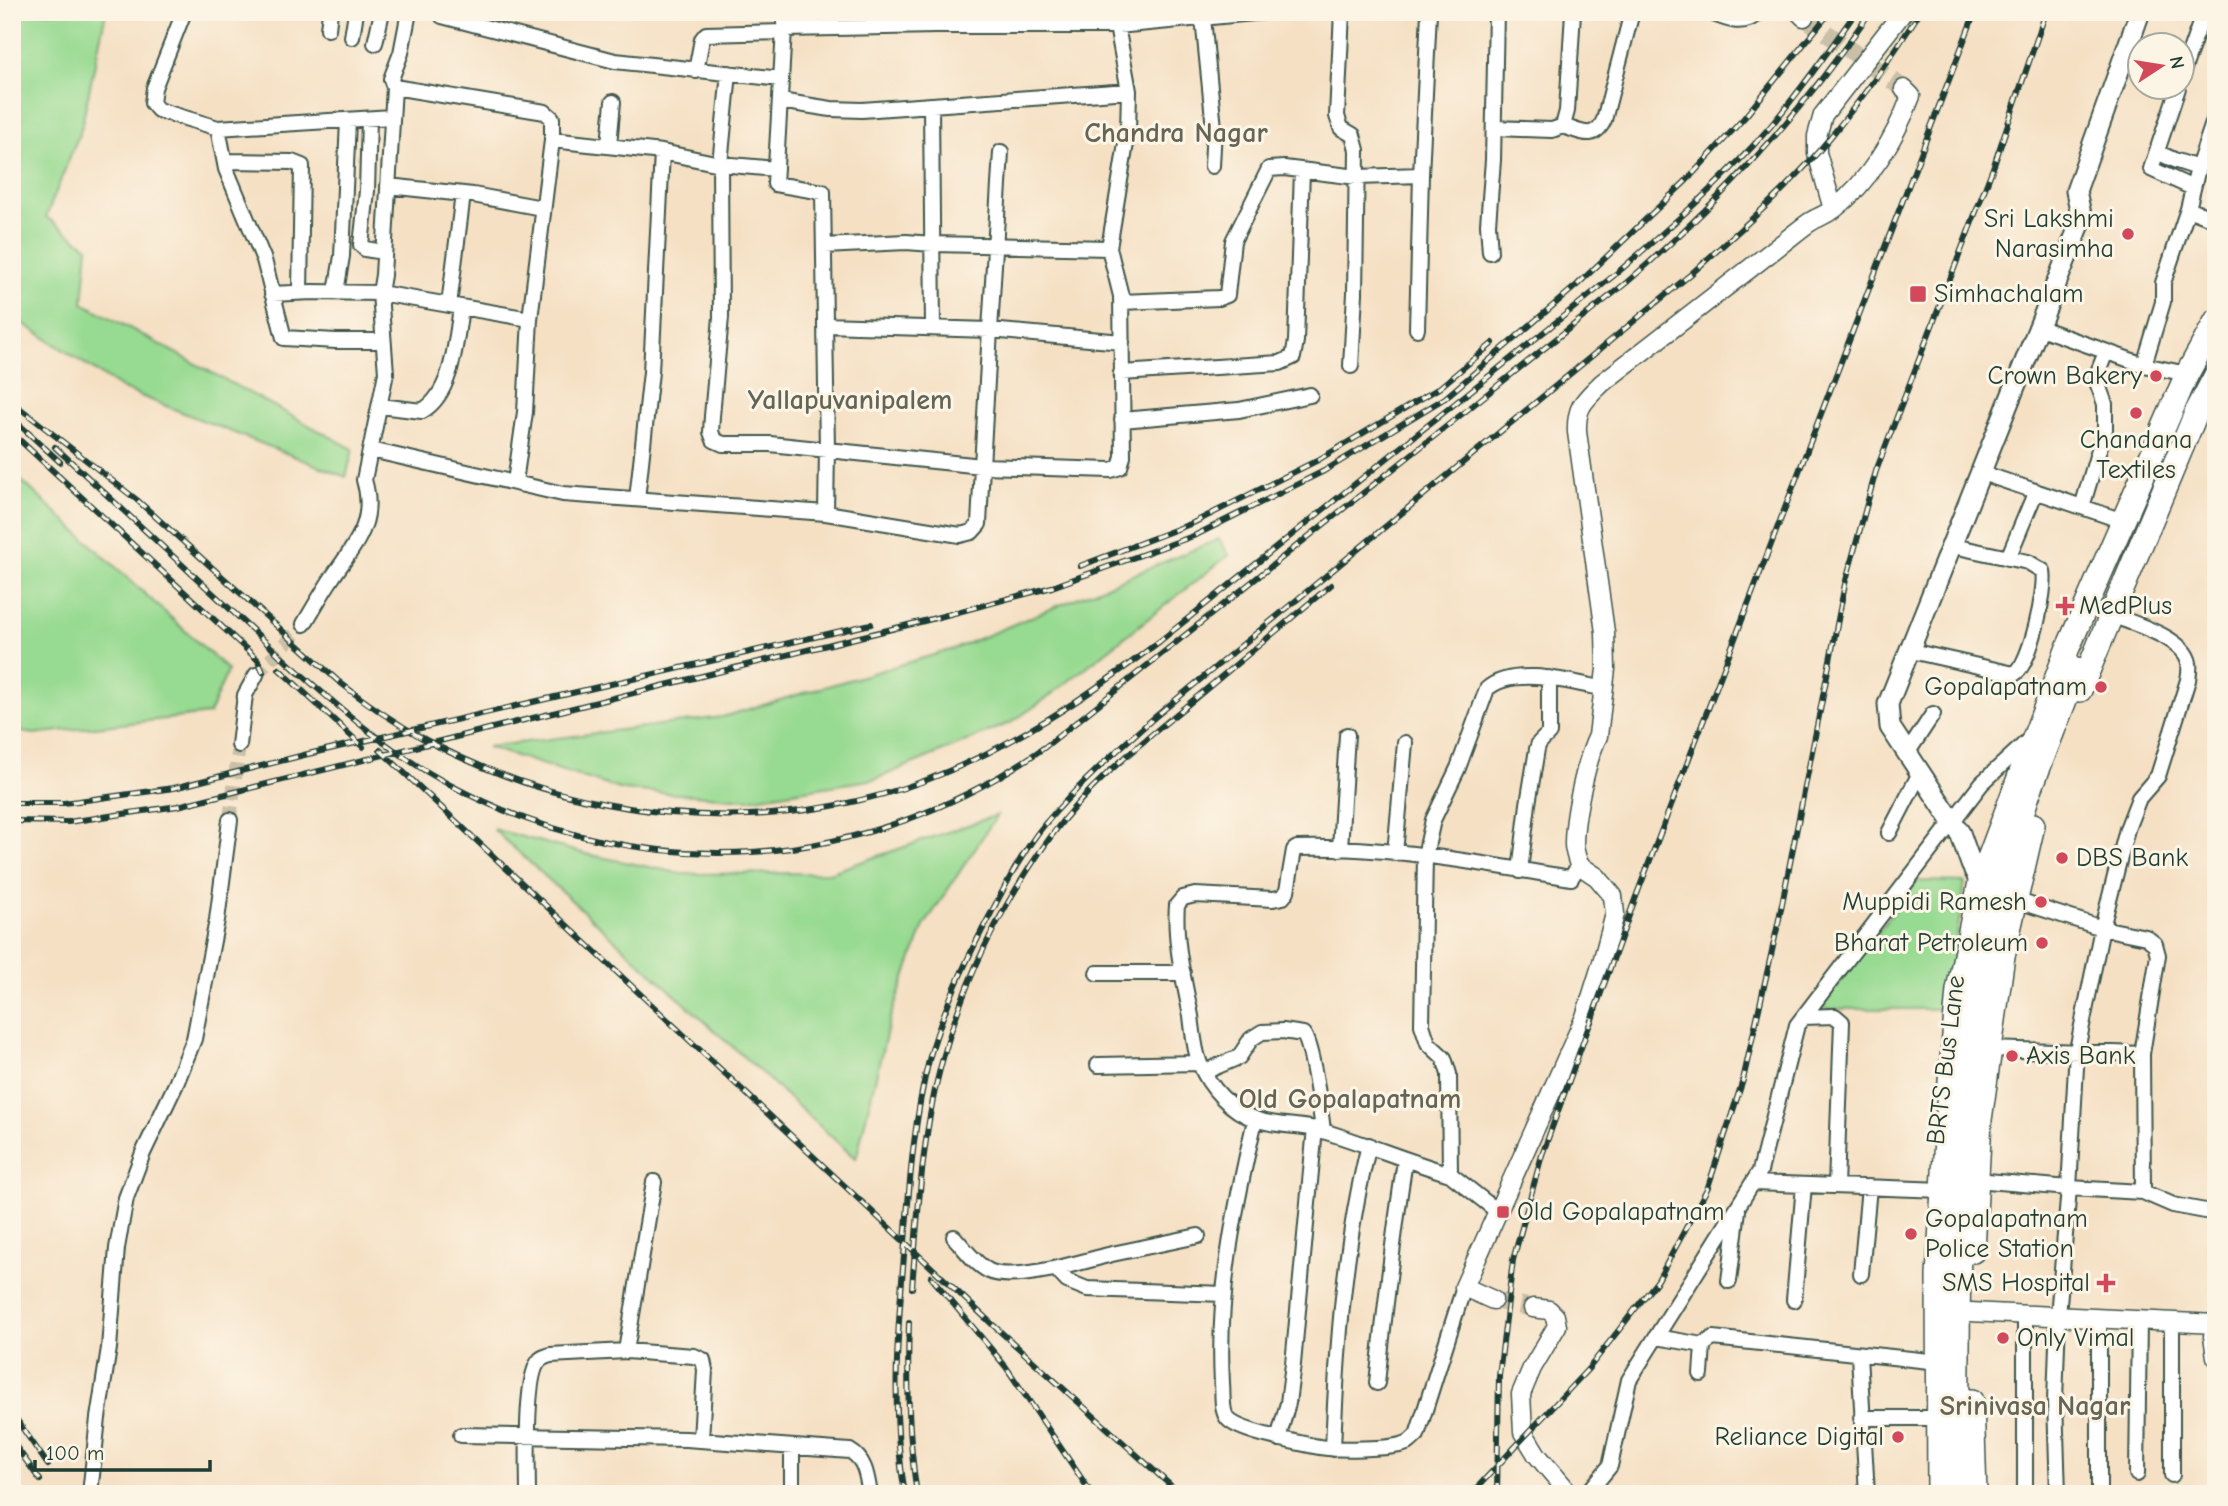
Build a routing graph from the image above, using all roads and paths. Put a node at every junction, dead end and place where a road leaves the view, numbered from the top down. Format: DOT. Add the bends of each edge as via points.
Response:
graph roads {
  1 [pos="184,12"];
  2 [pos="330,12"];
  3 [pos="356,12"];
  4 [pos="382,12"];
  5 [pos="409,12"];
  6 [pos="785,12"];
  7 [pos="1106,12"];
  8 [pos="1264,12"];
  9 [pos="1342,12"];
  10 [pos="1429,12"];
  11 [pos="1496,12"];
  12 [pos="1573,12"];
  13 [pos="1632,12"];
  14 [pos="1709,12"];
  15 [pos="1760,12"];
  16 [pos="1903,12"];
  17 [pos="2140,12"];
  18 [pos="2204,12"];
  19 [pos="442,16"];
  20 [pos="1176,17"];
  21 [pos="1203,18"];
  22 [pos="935,19"];
  23 [pos="1117,26"];
  24 [pos="328,29"];
  25 [pos="784,31"];
  26 [pos="2196,35"];
  27 [pos="352,37"];
  28 [pos="375,43"];
  29 [pos="696,71"];
  30 [pos="729,74"];
  31 [pos="781,79"];
  32 [pos="394,87"];
  33 [pos="1904,89"];
  34 [pos="1129,91"];
  35 [pos="780,101"];
  36 [pos="613,102"];
  37 [pos="2173,102"];
  38 [pos="931,105"];
  39 [pos="2216,114"];
  40 [pos="391,117"];
  41 [pos="369,119"];
  42 [pos="348,120"];
  43 [pos="1563,126"];
  44 [pos="218,128"];
  45 [pos="1494,128"];
  46 [pos="552,140"];
  47 [pos="609,145"];
  48 [pos="662,152"];
  49 [pos="1001,152"];
  50 [pos="2157,152"];
  51 [pos="225,161"];
  52 [pos="720,163"];
  53 [pos="1212,166"];
  54 [pos="2198,168"];
  55 [pos="776,169"];
  56 [pos="1303,171"];
  57 [pos="1421,176"];
  58 [pos="1357,177"];
  59 [pos="387,186"];
  60 [pos="2193,188"];
  61 [pos="463,194"];
  62 [pos="542,208"];
  63 [pos="1833,209"];
  64 [pos="2188,209"];
  65 [pos="2216,220"];
  66 [pos="933,244"];
  67 [pos="824,246"];
  68 [pos="994,246"];
  69 [pos="1110,248"];
  70 [pos="384,252"];
  71 [pos="1490,252"];
  72 [pos="300,292"];
  73 [pos="336,292"];
  74 [pos="380,293"];
  75 [pos="272,294"];
  76 [pos="1121,302"];
  77 [pos="455,307"];
  78 [pos="530,319"];
  79 [pos="2216,321"];
  80 [pos="825,326"];
  81 [pos="933,328"];
  82 [pos="2039,328"];
  83 [pos="1417,329"];
  84 [pos="990,330"];
  85 [pos="383,341"];
  86 [pos="2216,341"];
  87 [pos="1122,342"];
  88 [pos="2106,352"];
  89 [pos="2144,365"];
  90 [pos="1351,366"];
  91 [pos="1121,373"];
  92 [pos="2187,374"];
  93 [pos="2216,375"];
  94 [pos="1310,395"];
  95 [pos="380,406"];
  96 [pos="1122,421"];
  97 [pos="827,449"];
  98 [pos="371,450"];
  99 [pos="982,466"];
  100 [pos="1982,473"];
  101 [pos="515,482"];
  102 [pos="2036,491"];
  103 [pos="637,499"];
  104 [pos="2082,507"];
  105 [pos="826,513"];
  106 [pos="2123,521"];
  107 [pos="1953,546"];
  108 [pos="2008,558"];
  109 [pos="2111,615"];
  110 [pos="304,624"];
  111 [pos="1911,651"];
  112 [pos="256,675"];
  113 [pos="1549,678"];
  114 [pos="1605,689"];
  115 [pos="1933,714"];
  116 [pos="2035,734"];
  117 [pos="1347,735"];
  118 [pos="1405,743"];
  119 [pos="239,745"];
  120 [pos="1908,752"];
  121 [pos="1921,771"];
  122 [pos="230,820"];
  123 [pos="1953,822"];
  124 [pos="1889,833"];
  125 [pos="1340,849"];
  126 [pos="1395,853"];
  127 [pos="1425,856"];
  128 [pos="1579,865"];
  129 [pos="1520,870"];
  130 [pos="1998,892"];
  131 [pos="2102,928"];
  132 [pos="1097,973"];
  133 [pos="1183,973"];
  134 [pos="1803,1017"];
  135 [pos="1990,1049"];
  136 [pos="2077,1050"];
  137 [pos="2142,1054"];
  138 [pos="1098,1065"];
  139 [pos="1202,1068"];
  140 [pos="1255,1120"];
  141 [pos="1319,1129"];
  142 [pos="1369,1145"];
  143 [pos="1405,1161"];
  144 [pos="1450,1174"];
  145 [pos="1976,1180"];
  146 [pos="654,1182"];
  147 [pos="1753,1183"];
  148 [pos="1804,1185"];
  149 [pos="1836,1186"];
  150 [pos="1870,1187"];
  151 [pos="2069,1188"];
  152 [pos="1943,1190"];
  153 [pos="2143,1192"];
  154 [pos="1739,1205"];
  155 [pos="1497,1211"];
  156 [pos="2216,1213"];
  157 [pos="1198,1236"];
  158 [pos="954,1237"];
  159 [pos="1056,1269"];
  160 [pos="1861,1274"];
  161 [pos="1728,1281"];
  162 [pos="1464,1287"];
  163 [pos="1224,1294"];
  164 [pos="1493,1300"];
  165 [pos="1794,1300"];
  166 [pos="1533,1308"];
  167 [pos="1970,1312"];
  168 [pos="2025,1315"];
  169 [pos="2058,1316"];
  170 [pos="2099,1318"];
  171 [pos="2139,1319"];
  172 [pos="2172,1322"];
  173 [pos="2216,1324"];
  174 [pos="2216,1332"];
  175 [pos="1656,1337"];
  176 [pos="1703,1345"];
  177 [pos="626,1351"];
  178 [pos="1859,1354"];
  179 [pos="2216,1357"];
  180 [pos="1939,1362"];
  181 [pos="1701,1374"];
  182 [pos="1377,1383"];
  183 [pos="1861,1418"];
  184 [pos="1939,1418"];
  185 [pos="461,1435"];
  186 [pos="528,1436"];
  187 [pos="1278,1439"];
  188 [pos="701,1440"];
  189 [pos="792,1448"];
  190 [pos="1333,1449"];
  191 [pos="2137,1474"];
  192 [pos="2172,1475"];
  193 [pos="2099,1491"];
  194 [pos="90,1494"];
  195 [pos="528,1494"];
  196 [pos="792,1494"];
  197 [pos="870,1494"];
  198 [pos="1570,1494"];
  199 [pos="1587,1494"];
  200 [pos="1867,1494"];
  201 [pos="1939,1494"];
  202 [pos="1957,1494"];
  203 [pos="1975,1494"];
  204 [pos="2025,1494"];
  205 [pos="2058,1494"];
  1 -- 44 [label="street" via="152,103 166,113"];
  2 -- 24 [label="street"];
  3 -- 27 [label="street"];
  4 -- 28 [label="street"];
  5 -- 32 [label="street" via="391,79"];
  6 -- 25 [label="street"];
  7 -- 23 [label="street"];
  8 -- 21 [label="street"];
  9 -- 58 [label="street" via="1337,116 1341,128 1355,139"];
  10 -- 57 [label="street"];
  11 -- 45 [label="street"];
  12 -- 43 [label="street"];
  13 -- 43 [label="street" via="1600,130 1587,133"];
  14 -- 15 [label="street" via="1742,22"];
  16 -- 63 [label="street" via="1823,115 1817,153"];
  17 -- 82 [label="main road" via="2076,191 2082,219"];
  18 -- 26 [label="street"];
  19 -- 29 [label="street" via="615,61"];
  20 -- 21 [label="street"];
  20 -- 23 [label="street"];
  21 -- 53 [label="street" via="1214,128"];
  22 -- 23 [label="street"];
  22 -- 25 [label="street"];
  23 -- 34 [label="street"];
  25 -- 29 [label="street" via="709,33 702,40"];
  25 -- 31 [label="street"];
  29 -- 30 [label="street"];
  30 -- 31 [label="street"];
  30 -- 52 [label="street"];
  31 -- 35 [label="street"];
  32 -- 40 [label="street"];
  32 -- 46 [label="street" via="545,112 552,118"];
  33 -- 63 [label="street" via="1911,96 1897,127 1867,176"];
  34 -- 38 [label="street"];
  34 -- 69 [label="street" via="1128,131"];
  35 -- 38 [label="street" via="862,110"];
  35 -- 55 [label="street"];
  36 -- 47 [label="street"];
  37 -- 50 [label="street"];
  38 -- 66 [label="street"];
  39 -- 54 [label="street"];
  40 -- 41 [label="street"];
  40 -- 59 [label="street"];
  41 -- 42 [label="street"];
  41 -- 70 [label="street" via="361,245"];
  42 -- 44 [label="street"];
  42 -- 73 [label="street"];
  43 -- 45 [label="street" via="1552,130"];
  44 -- 51 [label="street"];
  45 -- 71 [label="street"];
  46 -- 47 [label="street"];
  46 -- 62 [label="street"];
  47 -- 48 [label="street"];
  48 -- 52 [label="street"];
  48 -- 103 [label="street" via="652,372"];
  49 -- 68 [label="street"];
  50 -- 54 [label="street"];
  50 -- 60 [label="street" via="2151,169"];
  51 -- 72 [label="street" via="302,166"];
  51 -- 75 [label="street" via="264,260"];
  52 -- 55 [label="street"];
  52 -- 97 [label="street" via="721,317 712,437 723,444"];
  54 -- 60 [label="street"];
  55 -- 67 [label="street" via="775,184 822,192"];
  56 -- 58 [label="street"];
  56 -- 76 [label="street" via="1269,169 1233,240 1227,295"];
  56 -- 91 [label="street" via="1293,357 1280,363"];
  57 -- 58 [label="street"];
  57 -- 83 [label="street"];
  58 -- 90 [label="street"];
  59 -- 61 [label="street"];
  59 -- 70 [label="street"];
  60 -- 64 [label="street"];
  61 -- 62 [label="street"];
  61 -- 77 [label="street"];
  62 -- 78 [label="street"];
  63 -- 114 [label="street" via="1602,383 1577,412 1605,632"];
  64 -- 65 [label="street"];
  64 -- 89 [label="street" via="2163,283 2163,302"];
  66 -- 67 [label="street"];
  66 -- 68 [label="street"];
  66 -- 81 [label="street"];
  67 -- 80 [label="street"];
  68 -- 69 [label="street"];
  68 -- 84 [label="street"];
  69 -- 76 [label="street"];
  70 -- 74 [label="street"];
  72 -- 73 [label="street"];
  72 -- 75 [label="street"];
  73 -- 74 [label="street"];
  74 -- 77 [label="street"];
  74 -- 85 [label="street"];
  75 -- 85 [label="street" via="284,338"];
  76 -- 87 [label="street"];
  77 -- 78 [label="street"];
  77 -- 95 [label="street" via="451,366 437,397 422,411"];
  78 -- 101 [label="street" via="526,412"];
  79 -- 92 [label="main road"];
  80 -- 81 [label="street"];
  80 -- 97 [label="street"];
  81 -- 84 [label="street"];
  82 -- 88 [label="street"];
  82 -- 100 [label="main road"];
  84 -- 87 [label="street"];
  84 -- 99 [label="street"];
  85 -- 95 [label="street" via="386,373"];
  86 -- 130 [label="main road, BRTS Bus Lane" via="2120,557 2028,795"];
  87 -- 91 [label="street"];
  88 -- 89 [label="street"];
  88 -- 104 [label="street" via="2097,382 2105,404 2105,429"];
  89 -- 92 [label="street"];
  91 -- 96 [label="street"];
  92 -- 106 [label="main road"];
  93 -- 109 [label="main road"];
  94 -- 96 [label="street" via="1239,410"];
  95 -- 98 [label="street"];
  96 -- 99 [label="street" via="1123,456 1116,469"];
  97 -- 99 [label="street"];
  97 -- 105 [label="street"];
  98 -- 101 [label="street"];
  98 -- 110 [label="street" via="364,480 370,502 363,530"];
  99 -- 105 [label="street" via="979,524 972,532 960,535"];
  100 -- 102 [label="street"];
  100 -- 107 [label="main road"];
  101 -- 103 [label="street" via="563,494"];
  102 -- 104 [label="street"];
  102 -- 108 [label="street"];
  103 -- 105 [label="street"];
  104 -- 106 [label="street"];
  106 -- 116 [label="main road"];
  107 -- 108 [label="street"];
  107 -- 111 [label="main road"];
  108 -- 111 [label="street" via="2036,565 2045,574 2020,671 2003,673"];
  109 -- 130 [label="main road" via="2034,822"];
  109 -- 131 [label="street" via="2175,643 2190,664 2158,776 2139,798 2127,829"];
  111 -- 120 [label="main road" via="1887,711 1890,727"];
  112 -- 119 [label="street" via="245,695"];
  113 -- 114 [label="street"];
  113 -- 127 [label="street" via="1504,679 1487,689 1433,820"];
  113 -- 129 [label="street" via="1549,733 1537,750"];
  114 -- 128 [label="street" via="1579,805 1574,845"];
  115 -- 120 [label="street"];
  116 -- 123 [label="street" via="1982,783"];
  116 -- 130 [label="main road"];
  117 -- 125 [label="street"];
  118 -- 126 [label="street"];
  120 -- 121 [label="main road"];
  121 -- 123 [label="main road"];
  121 -- 124 [label="street"];
  122 -- 194 [label="street" via="194,1039 125,1198"];
  123 -- 130 [label="main road" via="1971,864"];
  123 -- 134 [label="street"];
  125 -- 126 [label="street"];
  125 -- 133 [label="street" via="1294,850 1283,897 1184,898 1177,905"];
  126 -- 127 [label="street"];
  127 -- 129 [label="street"];
  127 -- 144 [label="street" via="1422,1025 1426,1040 1444,1058 1449,1074"];
  128 -- 129 [label="street" via="1571,878"];
  128 -- 155 [label="street" via="1613,896 1615,914 1585,1017"];
  130 -- 131 [label="street"];
  130 -- 135 [label="main road" via="2003,956"];
  130 -- 152 [label="main road" via="1958,990"];
  130 -- 202 [label="main road, BRTS Bus Lane" via="1964,1118 1957,1291"];
  131 -- 136 [label="street"];
  131 -- 137 [label="street" via="2146,936 2155,944 2158,955"];
  132 -- 133 [label="street"];
  133 -- 139 [label="street"];
  134 -- 147 [label="street"];
  134 -- 149 [label="street" via="1835,1016 1842,1022"];
  135 -- 136 [label="street"];
  135 -- 145 [label="main road"];
  136 -- 137 [label="street"];
  136 -- 151 [label="street"];
  137 -- 153 [label="street"];
  138 -- 139 [label="street"];
  139 -- 140 [label="street" via="1232,1106"];
  139 -- 141 [label="street" via="1239,1057 1262,1032 1303,1034 1310,1052"];
  140 -- 141 [label="street"];
  140 -- 163 [label="street" via="1237,1195"];
  141 -- 142 [label="street"];
  141 -- 187 [label="street" via="1288,1404"];
  142 -- 143 [label="street"];
  142 -- 190 [label="street" via="1348,1251"];
  143 -- 144 [label="street"];
  143 -- 182 [label="street"];
  144 -- 155 [label="street"];
  145 -- 151 [label="street"];
  145 -- 167 [label="main road"];
  146 -- 177 [label="street"];
  147 -- 148 [label="street"];
  147 -- 154 [label="street"];
  148 -- 149 [label="street"];
  148 -- 165 [label="street"];
  149 -- 150 [label="street"];
  150 -- 152 [label="street"];
  150 -- 160 [label="street"];
  151 -- 153 [label="street"];
  151 -- 169 [label="street"];
  152 -- 180 [label="main road"];
  153 -- 156 [label="street" via="2173,1205"];
  154 -- 161 [label="street"];
  154 -- 175 [label="street"];
  155 -- 162 [label="street"];
  157 -- 159 [label="street"];
  158 -- 159 [label="street" via="991,1272"];
  159 -- 163 [label="street" via="1067,1281 1087,1289"];
  162 -- 164 [label="street"];
  162 -- 190 [label="street" via="1417,1435 1392,1446"];
  163 -- 187 [label="street" via="1225,1413 1234,1424"];
  166 -- 198 [label="street" via="1549,1310 1557,1326 1521,1394 1523,1432 1536,1455"];
  167 -- 168 [label="street"];
  167 -- 203 [label="main road"];
  168 -- 169 [label="street"];
  168 -- 204 [label="street"];
  169 -- 170 [label="street"];
  169 -- 205 [label="street"];
  170 -- 171 [label="street"];
  170 -- 193 [label="street"];
  171 -- 172 [label="street"];
  171 -- 191 [label="street"];
  172 -- 173 [label="street"];
  172 -- 192 [label="street"];
  174 -- 179 [label="street"];
  175 -- 176 [label="street"];
  175 -- 199 [label="street" via="1629,1380 1610,1466"];
  176 -- 178 [label="street" via="1713,1338"];
  176 -- 181 [label="street"];
  177 -- 186 [label="street" via="567,1353 539,1360 530,1385"];
  177 -- 188 [label="street" via="703,1360"];
  178 -- 180 [label="street"];
  178 -- 183 [label="street"];
  180 -- 184 [label="main road"];
  183 -- 184 [label="street"];
  183 -- 200 [label="street"];
  184 -- 201 [label="main road"];
  185 -- 186 [label="street"];
  186 -- 188 [label="street"];
  186 -- 195 [label="street"];
  187 -- 190 [label="street"];
  188 -- 189 [label="street"];
  189 -- 196 [label="street"];
  189 -- 197 [label="street" via="857,1455"];
}
